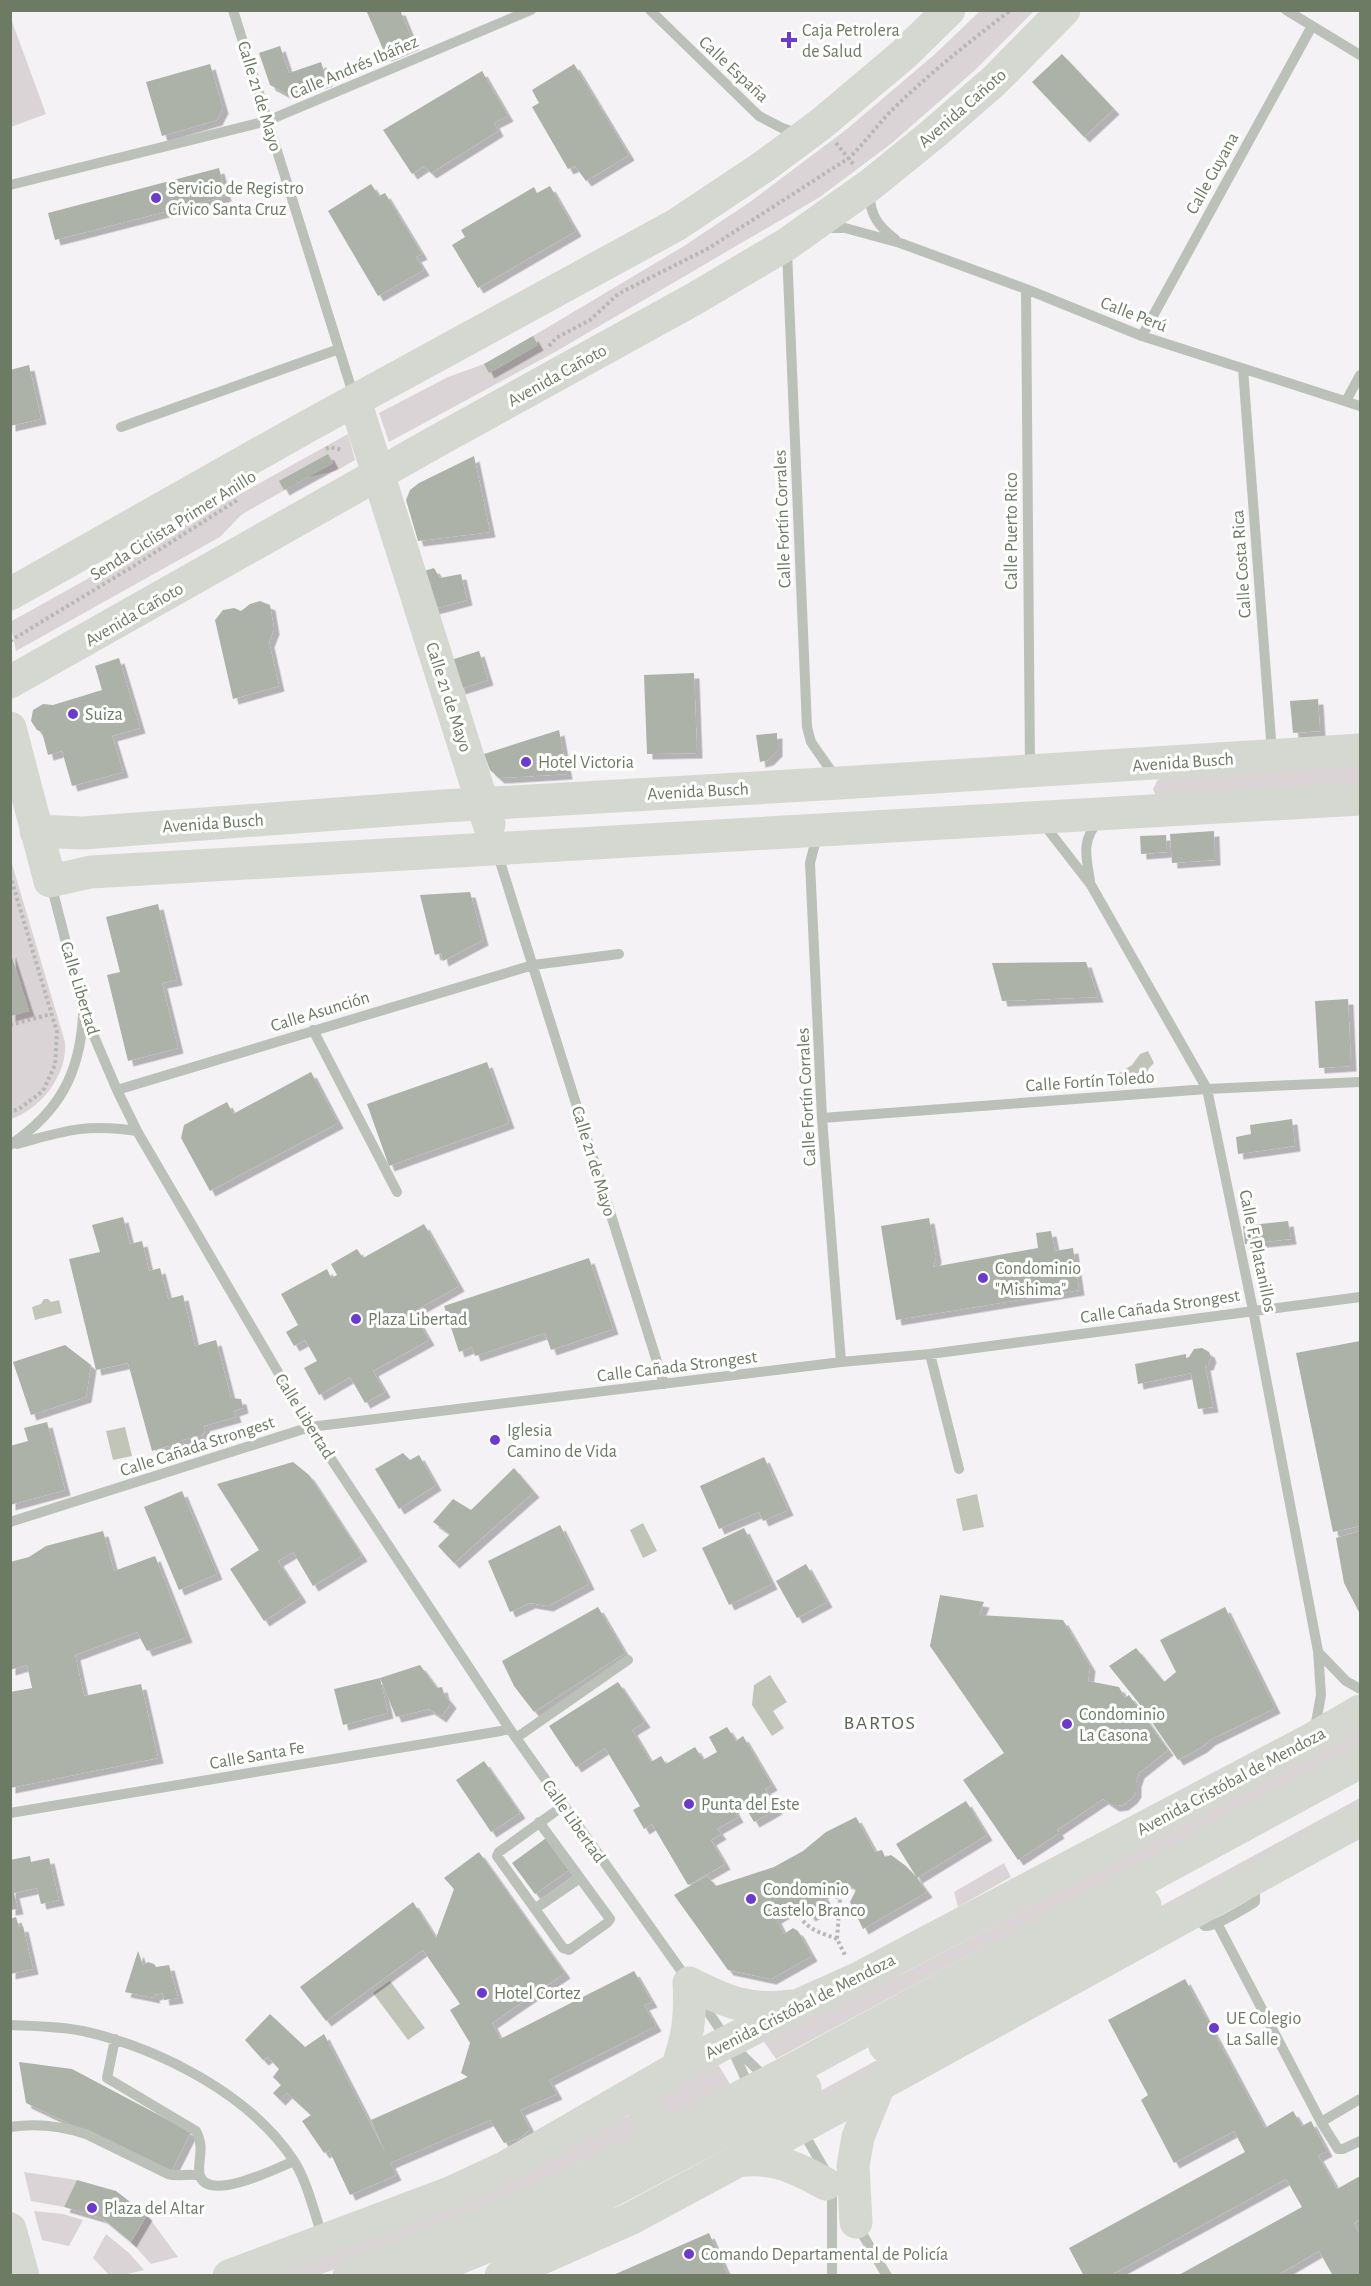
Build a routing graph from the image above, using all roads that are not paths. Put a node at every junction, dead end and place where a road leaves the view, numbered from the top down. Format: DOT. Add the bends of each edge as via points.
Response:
graph roads {
  1 [pos="234,10"];
  2 [pos="531,10"];
  3 [pos="650,10"];
  4 [pos="949,10"];
  5 [pos="1064,10"];
  6 [pos="1286,10"];
  7 [pos="1312,26"];
  8 [pos="1360,55"];
  9 [pos="267,121"];
  10 [pos="820,138"];
  11 [pos="864,177"];
  12 [pos="10,184"];
  13 [pos="795,238"];
  14 [pos="900,243"];
  15 [pos="1026,289"];
  16 [pos="1142,336"];
  17 [pos="339,349"];
  18 [pos="1243,369"];
  19 [pos="1360,375"];
  20 [pos="355,401"];
  21 [pos="1346,401"];
  22 [pos="1360,406"];
  23 [pos="121,427"];
  24 [pos="378,475"];
  25 [pos="10,594"];
  26 [pos="10,682"];
  27 [pos="10,728"];
  28 [pos="1360,750"];
  29 [pos="1273,756"];
  30 [pos="1154,763"];
  31 [pos="1091,768"];
  32 [pos="1029,772"];
  33 [pos="976,775"];
  34 [pos="840,783"];
  35 [pos="1360,800"];
  36 [pos="483,804"];
  37 [pos="443,806"];
  38 [pos="1152,812"];
  39 [pos="1103,815"];
  40 [pos="1036,819"];
  41 [pos="984,822"];
  42 [pos="36,831"];
  43 [pos="822,831"];
  44 [pos="82,833"];
  45 [pos="496,849"];
  46 [pos="449,851"];
  47 [pos="92,872"];
  48 [pos="50,881"];
  49 [pos="1091,885"];
  50 [pos="619,954"];
  51 [pos="533,965"];
  52 [pos="84,1013"];
  53 [pos="313,1030"];
  54 [pos="1360,1082"];
  55 [pos="1207,1089"];
  56 [pos="117,1090"];
  57 [pos="822,1118"];
  58 [pos="137,1131"];
  59 [pos="10,1145"];
  60 [pos="397,1192"];
  61 [pos="1360,1297"];
  62 [pos="1253,1310"];
  63 [pos="930,1354"];
  64 [pos="841,1362"];
  65 [pos="664,1384"];
  66 [pos="310,1427"];
  67 [pos="959,1469"];
  68 [pos="10,1522"];
  69 [pos="1318,1652"];
  70 [pos="628,1660"];
  71 [pos="1360,1689"];
  72 [pos="1360,1711"];
  73 [pos="509,1728"];
  74 [pos="516,1738"];
  75 [pos="1312,1739"];
  76 [pos="1360,1762"];
  77 [pos="1360,1786"];
  78 [pos="563,1806"];
  79 [pos="10,1813"];
  80 [pos="1360,1820"];
  81 [pos="539,1822"];
  82 [pos="580,1878"];
  83 [pos="536,1908"];
  84 [pos="1206,1917"];
  85 [pos="689,1983"];
  86 [pos="801,2004"];
  87 [pos="10,2025"];
  88 [pos="116,2039"];
  89 [pos="728,2042"];
  90 [pos="677,2068"];
  91 [pos="879,2085"];
  92 [pos="634,2093"];
  93 [pos="1360,2099"];
  94 [pos="781,2118"];
  95 [pos="1321,2122"];
  96 [pos="10,2127"];
  97 [pos="663,2139"];
  98 [pos="1360,2141"];
  99 [pos="733,2161"];
  100 [pos="294,2162"];
  101 [pos="200,2176"];
  102 [pos="829,2187"];
  103 [pos="856,2222"];
  104 [pos="10,2229"];
  105 [pos="324,2241"];
  106 [pos="23,2276"];
  107 [pos="229,2276"];
  108 [pos="350,2276"];
  109 [pos="414,2276"];
  110 [pos="501,2276"];
  111 [pos="832,2276"];
  112 [pos="887,2276"];
  1 -- 9 [label="street, Calle 21 de Mayo"];
  2 -- 9 [label="street, Calle Andrés Ibáñez"];
  3 -- 10 [label="street, Calle España" via="759,116 782,128"];
  4 -- 10 [label="main road"];
  5 -- 11 [label="main road, Avenida Cañoto" via="994,81 933,134"];
  6 -- 7 [label="street"];
  7 -- 8 [label="street"];
  7 -- 16 [label="street, Calle Guyana"];
  9 -- 12 [label="street, Calle Andrés Ibáñez"];
  9 -- 17 [label="street, Calle 21 de Mayo"];
  10 -- 20 [label="main road" via="676,225"];
  11 -- 13 [label="main road, Avenida Cañoto"];
  11 -- 14 [label="street, Calle Perú" via="873,215 881,228"];
  13 -- 14 [label="street, Calle Perú" via="824,228 845,228"];
  13 -- 24 [label="main road, Avenida Cañoto" via="694,299"];
  13 -- 34 [label="street, Calle Fortín Corrales" via="807,727 815,749"];
  14 -- 15 [label="street, Calle Perú"];
  15 -- 16 [label="street, Calle Perú"];
  15 -- 32 [label="street, Calle Puerto Rico"];
  16 -- 18 [label="street, Calle Perú"];
  17 -- 20 [label="street, Calle 21 de Mayo"];
  17 -- 23 [label="street"];
  18 -- 21 [label="street, Calle Perú"];
  18 -- 29 [label="street, Calle Costa Rica"];
  19 -- 21 [label="street"];
  20 -- 24 [label="main road, Calle 21 de Mayo"];
  20 -- 25 [label="main road"];
  21 -- 22 [label="street, Calle Perú"];
  24 -- 26 [label="main road, Avenida Cañoto"];
  24 -- 36 [label="main road, Calle 21 de Mayo"];
  27 -- 42 [label="main road, Calle Libertad"];
  28 -- 29 [label="main road, Avenida Busch"];
  29 -- 30 [label="main road, Avenida Busch"];
  30 -- 31 [label="main road, Avenida Busch"];
  30 -- 38 [label="main road" via="1139,781 1143,804"];
  31 -- 32 [label="main road, Avenida Busch"];
  31 -- 39 [label="main road" via="1111,788 1111,802"];
  32 -- 33 [label="main road, Avenida Busch"];
  32 -- 40 [label="main road" via="1022,796 1027,813"];
  33 -- 34 [label="main road, Avenida Busch"];
  33 -- 41 [label="main road" via="987,780 994,790 996,802"];
  34 -- 36 [label="main road, Avenida Busch"];
  35 -- 38 [label="main road"];
  36 -- 37 [label="main road, Avenida Busch"];
  36 -- 45 [label="main road, Calle 21 de Mayo"];
  37 -- 44 [label="main road, Avenida Busch"];
  37 -- 46 [label="main road" via="452,810 462,826 457,845"];
  38 -- 39 [label="main road"];
  39 -- 40 [label="main road"];
  39 -- 49 [label="street, Calle F. Platanillos" via="1086,840"];
  40 -- 41 [label="main road"];
  40 -- 49 [label="street, Calle F. Platanillos"];
  41 -- 43 [label="main road"];
  42 -- 44 [label="main road, Avenida Busch"];
  42 -- 48 [label="main road, Calle Libertad"];
  43 -- 45 [label="main road"];
  43 -- 57 [label="street, Calle Fortín Corrales" via="810,863"];
  44 -- 47 [label="main road" via="79,850"];
  45 -- 46 [label="main road"];
  45 -- 51 [label="street, Calle 21 de Mayo"];
  46 -- 47 [label="main road"];
  47 -- 48 [label="main road"];
  48 -- 52 [label="street, Calle Libertad"];
  49 -- 55 [label="street, Calle F. Platanillos"];
  50 -- 51 [label="street, Calle Asunción"];
  51 -- 53 [label="street, Calle Asunción"];
  51 -- 65 [label="street, Calle 21 de Mayo"];
  52 -- 56 [label="street, Calle Libertad"];
  52 -- 59 [label="street" via="82,1040 69,1083 44,1119"];
  53 -- 56 [label="street, Calle Asunción"];
  53 -- 60 [label="street"];
  54 -- 55 [label="street, Calle Fortín Toledo"];
  55 -- 57 [label="street, Calle Fortín Toledo"];
  55 -- 62 [label="street, Calle F. Platanillos"];
  56 -- 58 [label="street, Calle Libertad"];
  57 -- 64 [label="street, Calle Fortín Corrales"];
  58 -- 59 [label="street" via="86,1127"];
  58 -- 66 [label="street, Calle Libertad"];
  61 -- 62 [label="street, Calle Cañada Strongest"];
  62 -- 63 [label="street, Calle Cañada Strongest"];
  62 -- 69 [label="street, Calle F. Platanillos"];
  63 -- 64 [label="street, Calle Cañada Strongest"];
  63 -- 67 [label="street"];
  64 -- 65 [label="street, Calle Cañada Strongest"];
  65 -- 66 [label="street, Calle Cañada Strongest"];
  66 -- 68 [label="street, Calle Cañada Strongest"];
  66 -- 73 [label="street, Calle Libertad"];
  69 -- 71 [label="street" via="1346,1681"];
  69 -- 75 [label="street, Calle F. Platanillos" via="1321,1695"];
  70 -- 74 [label="street"];
  72 -- 75 [label="main road, Avenida Cristóbal de Mendoza"];
  73 -- 74 [label="street, Calle Libertad"];
  73 -- 79 [label="street, Calle Santa Fe"];
  74 -- 78 [label="street, Calle Libertad"];
  75 -- 86 [label="main road, Avenida Cristóbal de Mendoza" via="857,1979"];
  76 -- 94 [label="main road"];
  77 -- 94 [label="main road" via="1029,1968"];
  78 -- 81 [label="street"];
  78 -- 85 [label="street, Calle Libertad"];
  80 -- 84 [label="main road" via="1248,1881"];
  81 -- 82 [label="street"];
  81 -- 83 [label="street" via="497,1856"];
  82 -- 83 [label="street"];
  82 -- 83 [label="street" via="609,1921 569,1950 563,1948"];
  84 -- 91 [label="main road"];
  84 -- 95 [label="street"];
  85 -- 86 [label="main road" via="735,2005 775,2008"];
  85 -- 89 [label="street, Calle Libertad"];
  85 -- 90 [label="main road" via="688,2038"];
  86 -- 89 [label="main road, Avenida Cristóbal de Mendoza"];
  87 -- 88 [label="street" via="46,2026"];
  88 -- 100 [label="street" via="191,2072 233,2098 260,2121"];
  88 -- 101 [label="street" via="107,2078 196,2131 201,2145"];
  89 -- 90 [label="main road, Avenida Cristóbal de Mendoza"];
  89 -- 94 [label="street"];
  89 -- 94 [label="street"];
  90 -- 92 [label="main road, Avenida Cristóbal de Mendoza"];
  91 -- 94 [label="main road"];
  91 -- 103 [label="main road" via="858,2137 853,2166"];
  92 -- 97 [label="main road"];
  92 -- 105 [label="main road, Avenida Cristóbal de Mendoza" via="504,2168"];
  93 -- 95 [label="street"];
  94 -- 97 [label="main road"];
  94 -- 99 [label="main road"];
  94 -- 102 [label="street"];
  94 -- 103 [label="street"];
  94 -- 109 [label="main road" via="528,2231"];
  95 -- 98 [label="street" via="1338,2149"];
  96 -- 101 [label="street" via="28,2124 74,2131 175,2177 193,2173"];
  97 -- 108 [label="main road" via="520,2208"];
  99 -- 102 [label="main road" via="771,2160 792,2166"];
  99 -- 110 [label="main road" via="630,2218"];
  100 -- 101 [label="street" via="225,2186 206,2184"];
  100 -- 105 [label="street"];
  102 -- 103 [label="street"];
  102 -- 111 [label="street"];
  103 -- 112 [label="street"];
  104 -- 106 [label="main road"];
  105 -- 107 [label="main road, Avenida Cristóbal de Mendoza"];
}
